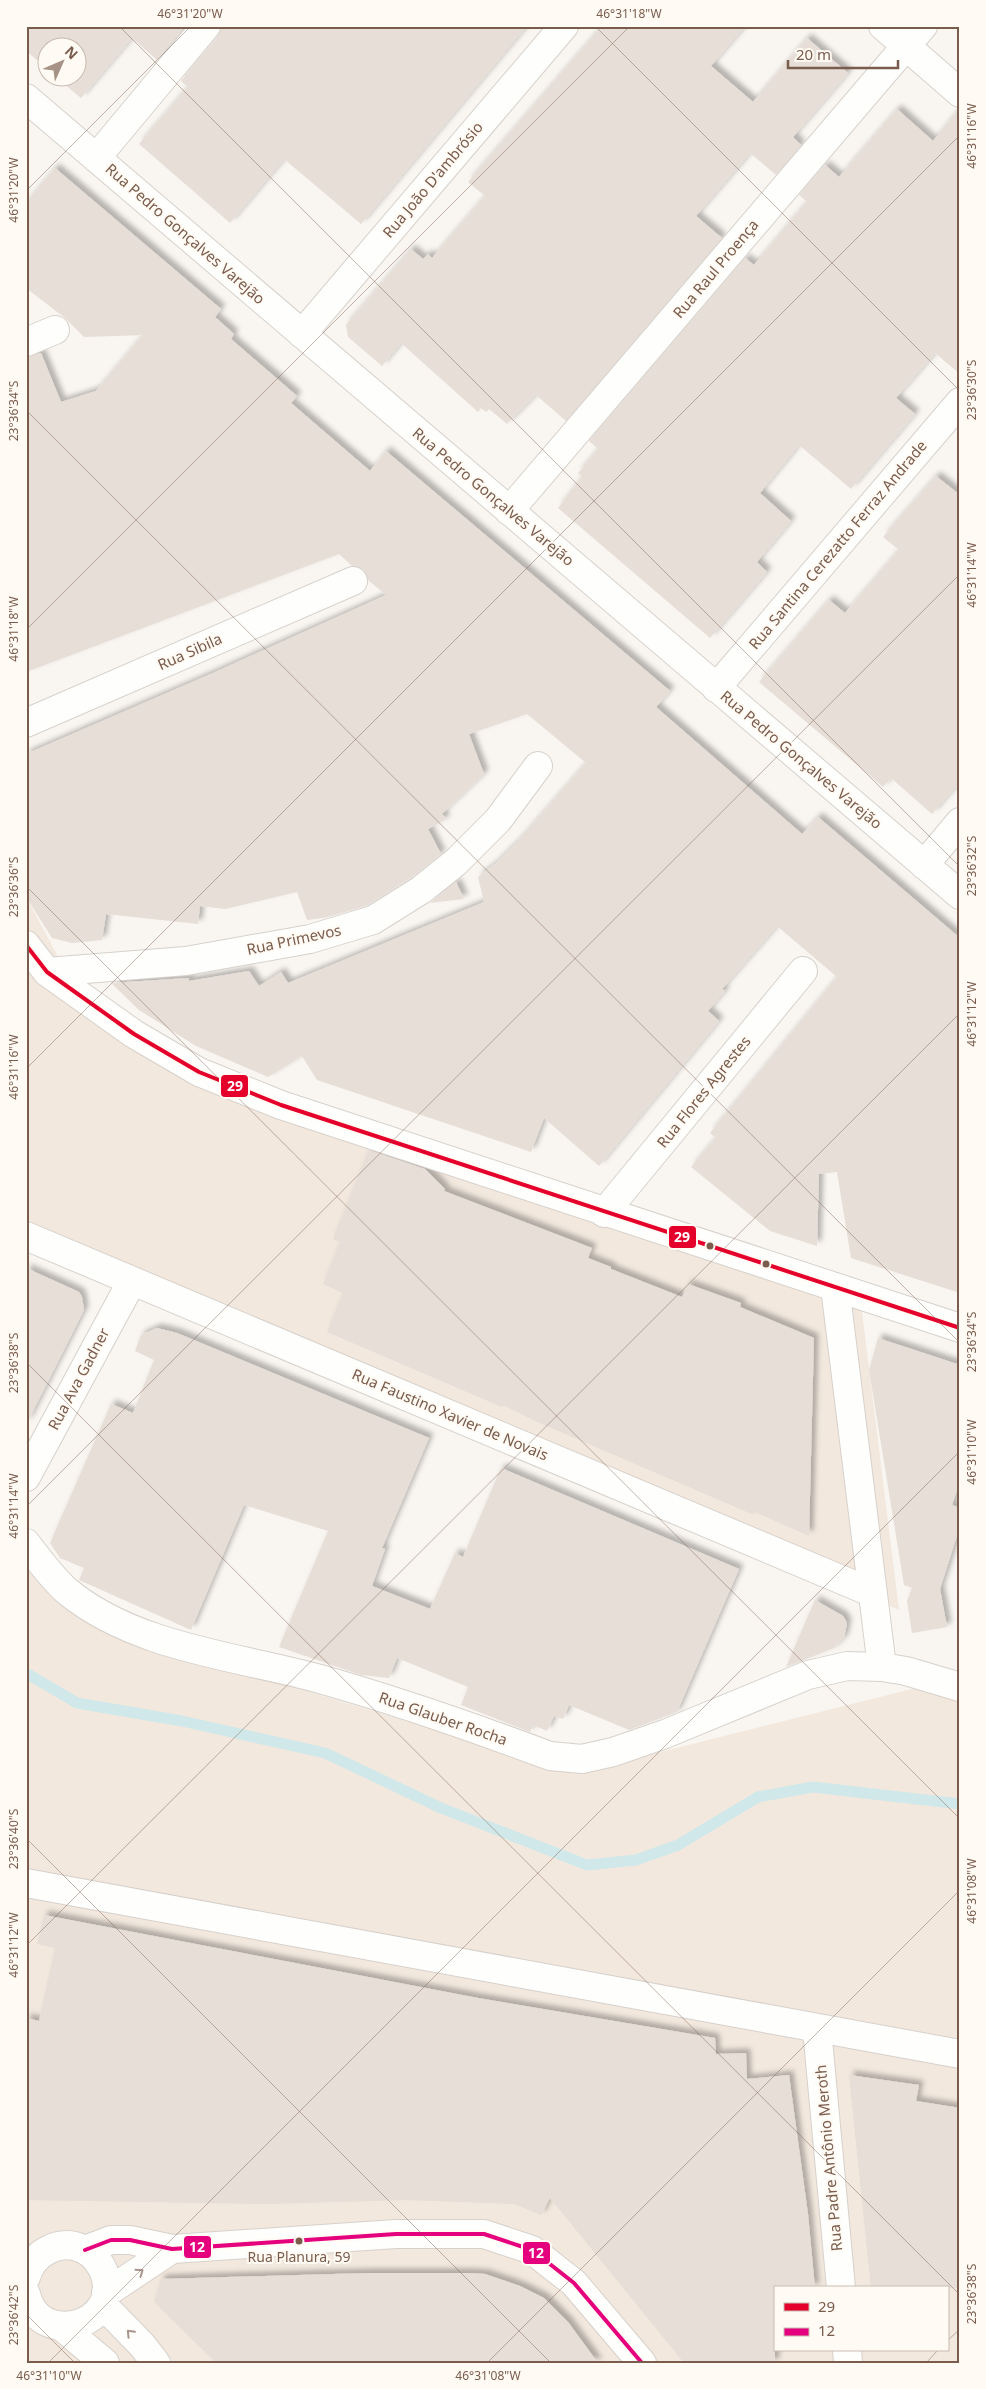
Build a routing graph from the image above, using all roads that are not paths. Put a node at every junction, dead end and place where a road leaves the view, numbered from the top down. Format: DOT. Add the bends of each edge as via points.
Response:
graph roads {
  1 [pos="206,26"];
  2 [pos="564,26"];
  3 [pos="883,26"];
  4 [pos="914,36"];
  5 [pos="960,93"];
  6 [pos="26,98"];
  7 [pos="96,158"];
  8 [pos="55,330"];
  9 [pos="302,334"];
  10 [pos="26,342"];
  11 [pos="960,402"];
  12 [pos="509,511"];
  13 [pos="353,581"];
  14 [pos="716,688"];
  15 [pos="26,723"];
  16 [pos="538,766"];
  17 [pos="960,822"];
  18 [pos="924,865"];
  19 [pos="960,895"];
  20 [pos="26,945"];
  21 [pos="803,971"];
  22 [pos="47,972"];
  23 [pos="604,1213"];
  24 [pos="26,1236"];
  25 [pos="132,1281"];
  26 [pos="835,1287"];
  27 [pos="960,1328"];
  28 [pos="26,1477"];
  29 [pos="26,1543"];
  30 [pos="873,1593"];
  31 [pos="882,1667"];
  32 [pos="960,1686"];
  33 [pos="26,1883"];
  34 [pos="817,2029"];
  35 [pos="960,2054"];
  36 [pos="39,2246"];
  37 [pos="172,2249"];
  38 [pos="86,2250"];
  39 [pos="26,2277"];
  40 [pos="841,2286"];
  41 [pos="26,2296"];
  42 [pos="104,2299"];
  43 [pos="62,2327"];
  44 [pos="105,2363"];
  45 [pos="156,2363"];
  46 [pos="642,2363"];
  1 -- 7 [label="street"];
  2 -- 9 [label="street, Rua João D'ambrósio"];
  3 -- 4 [label="street"];
  4 -- 5 [label="street"];
  4 -- 12 [label="street, Rua Raul Proença"];
  6 -- 7 [label="street, Rua Pedro Gonçalves Varejão"];
  7 -- 9 [label="street, Rua Pedro Gonçalves Varejão"];
  8 -- 10 [label="street"];
  9 -- 12 [label="street, Rua Pedro Gonçalves Varejão"];
  11 -- 14 [label="street, Rua Santina Cerezatto Ferraz Andrade"];
  12 -- 14 [label="street, Rua Pedro Gonçalves Varejão"];
  13 -- 15 [label="street, Rua Sibila"];
  14 -- 18 [label="street, Rua Pedro Gonçalves Varejão"];
  16 -- 22 [label="street, Rua Primevos" via="498,820 456,862 421,890 373,920 310,939 186,961"];
  17 -- 18 [label="street"];
  18 -- 19 [label="street, Rua Pedro Gonçalves Varejão"];
  20 -- 22 [label="street"];
  21 -- 23 [label="street, Rua Flores Agrestes"];
  22 -- 23 [label="street" via="134,1034 199,1072 281,1105"];
  23 -- 26 [label="street"];
  24 -- 25 [label="street, Rua Faustino Xavier de Novais"];
  25 -- 28 [label="street, Rua Ava Gadner"];
  25 -- 30 [label="street, Rua Faustino Xavier de Novais"];
  26 -- 27 [label="street"];
  26 -- 30 [label="street"];
  29 -- 31 [label="street, Rua Glauber Rocha" via="68,1591 93,1609 134,1630 170,1643 322,1680 550,1756 582,1759 613,1752 808,1675 847,1666"];
  30 -- 31 [label="street"];
  31 -- 32 [label="street, Rua Glauber Rocha"];
  33 -- 34 [label="street"];
  34 -- 35 [label="street"];
  34 -- 40 [label="street, Rua Padre Antônio Meroth"];
  36 -- 38 [label="street" via="64,2245"];
  36 -- 39 [label="street" via="38,2255"];
  37 -- 38 [label="street" via="130,2240 111,2240"];
  42 -- 37 [label="street, one-way"];
  37 -- 46 [label="street" via="396,2234 484,2234 532,2250 574,2283"];
  38 -- 42 [label="street" via="103,2269 107,2281"];
  41 -- 43 [label="street" via="39,2317"];
  42 -- 43 [label="street" via="85,2322"];
  45 -- 42 [label="street, one-way"];
  43 -- 44 [label="street"];
}
